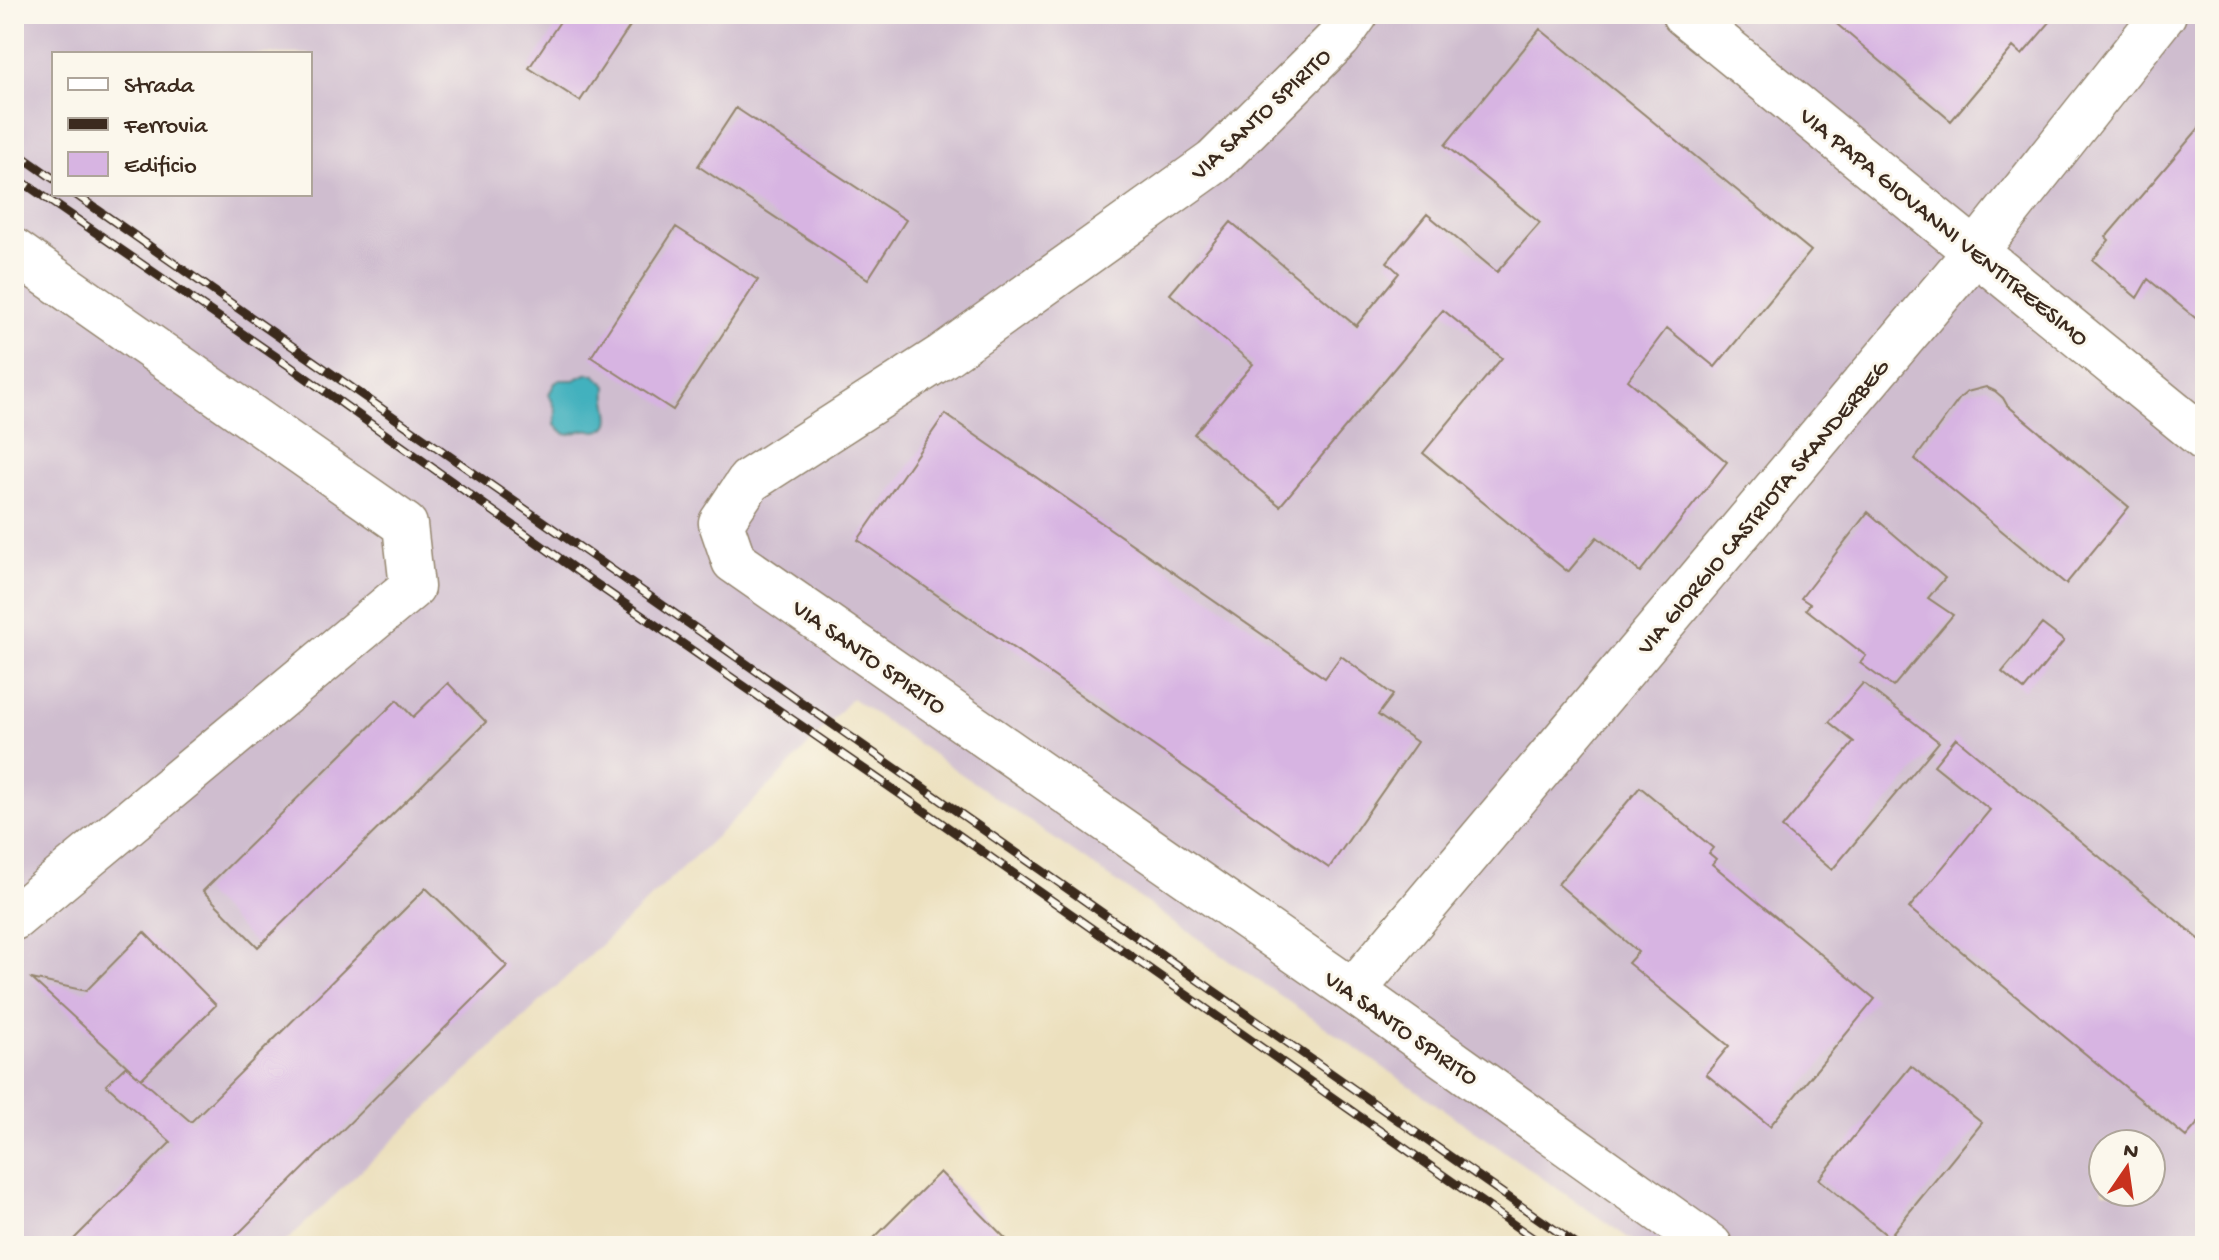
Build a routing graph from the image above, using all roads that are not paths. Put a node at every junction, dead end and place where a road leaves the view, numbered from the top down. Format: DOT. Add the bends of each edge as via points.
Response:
graph roads {
  1 [pos="1356,14"];
  2 [pos="1684,14"];
  3 [pos="2164,14"];
  4 [pos="14,251"];
  5 [pos="1976,251"];
  6 [pos="2205,439"];
  7 [pos="14,918"];
  8 [pos="1353,991"];
  9 [pos="1710,1246"];
  1 -- 8 [label="street, VIA SANTO SPIRITO" via="1339,38 1214,162 943,356 749,481 721,523 734,561"];
  2 -- 5 [label="street, VIA PAPA GIOVANNI VENTITREESIMO"];
  3 -- 5 [label="street, VIA GIORGIO CASTRIOTA SKANDERBEG"];
  4 -- 7 [label="street" via="405,525 412,587"];
  5 -- 6 [label="street, VIA PAPA GIOVANNI VENTITREESIMO"];
  5 -- 8 [label="street, VIA GIORGIO CASTRIOTA SKANDERBEG"];
  8 -- 9 [label="street, VIA SANTO SPIRITO"];
}
